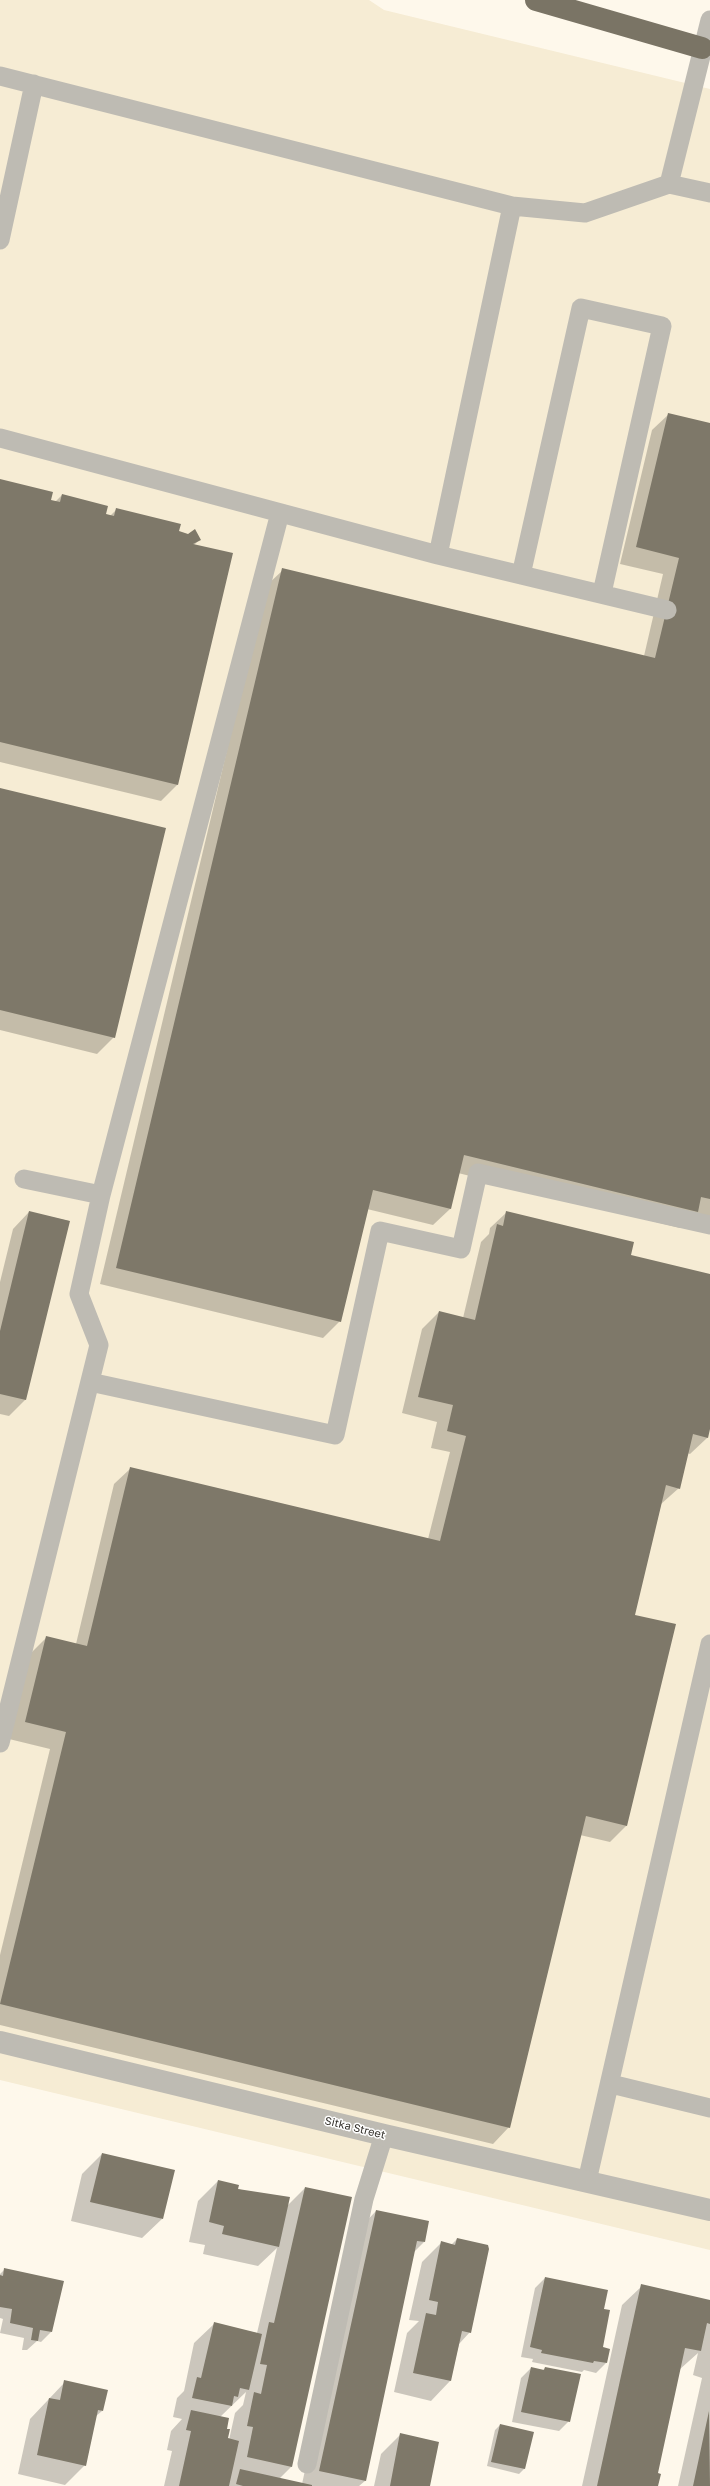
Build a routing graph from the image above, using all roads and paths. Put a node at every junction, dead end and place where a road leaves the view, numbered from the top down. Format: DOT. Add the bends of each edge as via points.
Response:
graph roads {
  1 [pos="536,0"];
  2 [pos="710,20"];
  3 [pos="702,48"];
  4 [pos="0,76"];
  5 [pos="34,84"];
  6 [pos="669,184"];
  7 [pos="710,193"];
  8 [pos="512,206"];
  9 [pos="0,240"];
  10 [pos="0,438"];
  11 [pos="280,513"];
  12 [pos="438,555"];
  13 [pos="521,574"];
  14 [pos="602,593"];
  15 [pos="667,610"];
  16 [pos="24,1179"];
  17 [pos="101,1195"];
  18 [pos="710,1225"];
  19 [pos="90,1382"];
  20 [pos="710,1644"];
  21 [pos="0,1743"];
  22 [pos="0,2042"];
  23 [pos="611,2084"];
  24 [pos="710,2108"];
  25 [pos="384,2135"];
  26 [pos="587,2181"];
  27 [pos="710,2210"];
  28 [pos="307,2464"];
  1 -- 3 [label="highway"];
  2 -- 3 [label="lane"];
  3 -- 6 [label="lane"];
  4 -- 5 [label="lane"];
  5 -- 8 [label="lane"];
  5 -- 9 [label="lane"];
  6 -- 7 [label="lane"];
  6 -- 8 [label="lane" via="585,213"];
  8 -- 12 [label="lane"];
  10 -- 11 [label="lane"];
  11 -- 12 [label="lane"];
  11 -- 17 [label="lane"];
  12 -- 13 [label="lane"];
  13 -- 14 [label="lane"];
  13 -- 14 [label="lane" via="581,308 655,324 662,326"];
  14 -- 15 [label="lane"];
  16 -- 17 [label="lane"];
  17 -- 19 [label="lane" via="79,1294 99,1344"];
  18 -- 19 [label="lane" via="478,1173 461,1249 380,1231 335,1435"];
  19 -- 21 [label="lane"];
  20 -- 23 [label="lane"];
  22 -- 25 [label="street, Sitka Street"];
  23 -- 24 [label="lane"];
  23 -- 26 [label="lane"];
  25 -- 26 [label="street, Sitka Street"];
  25 -- 28 [label="lane" via="364,2199"];
  26 -- 27 [label="street, Sitka Street"];
}
